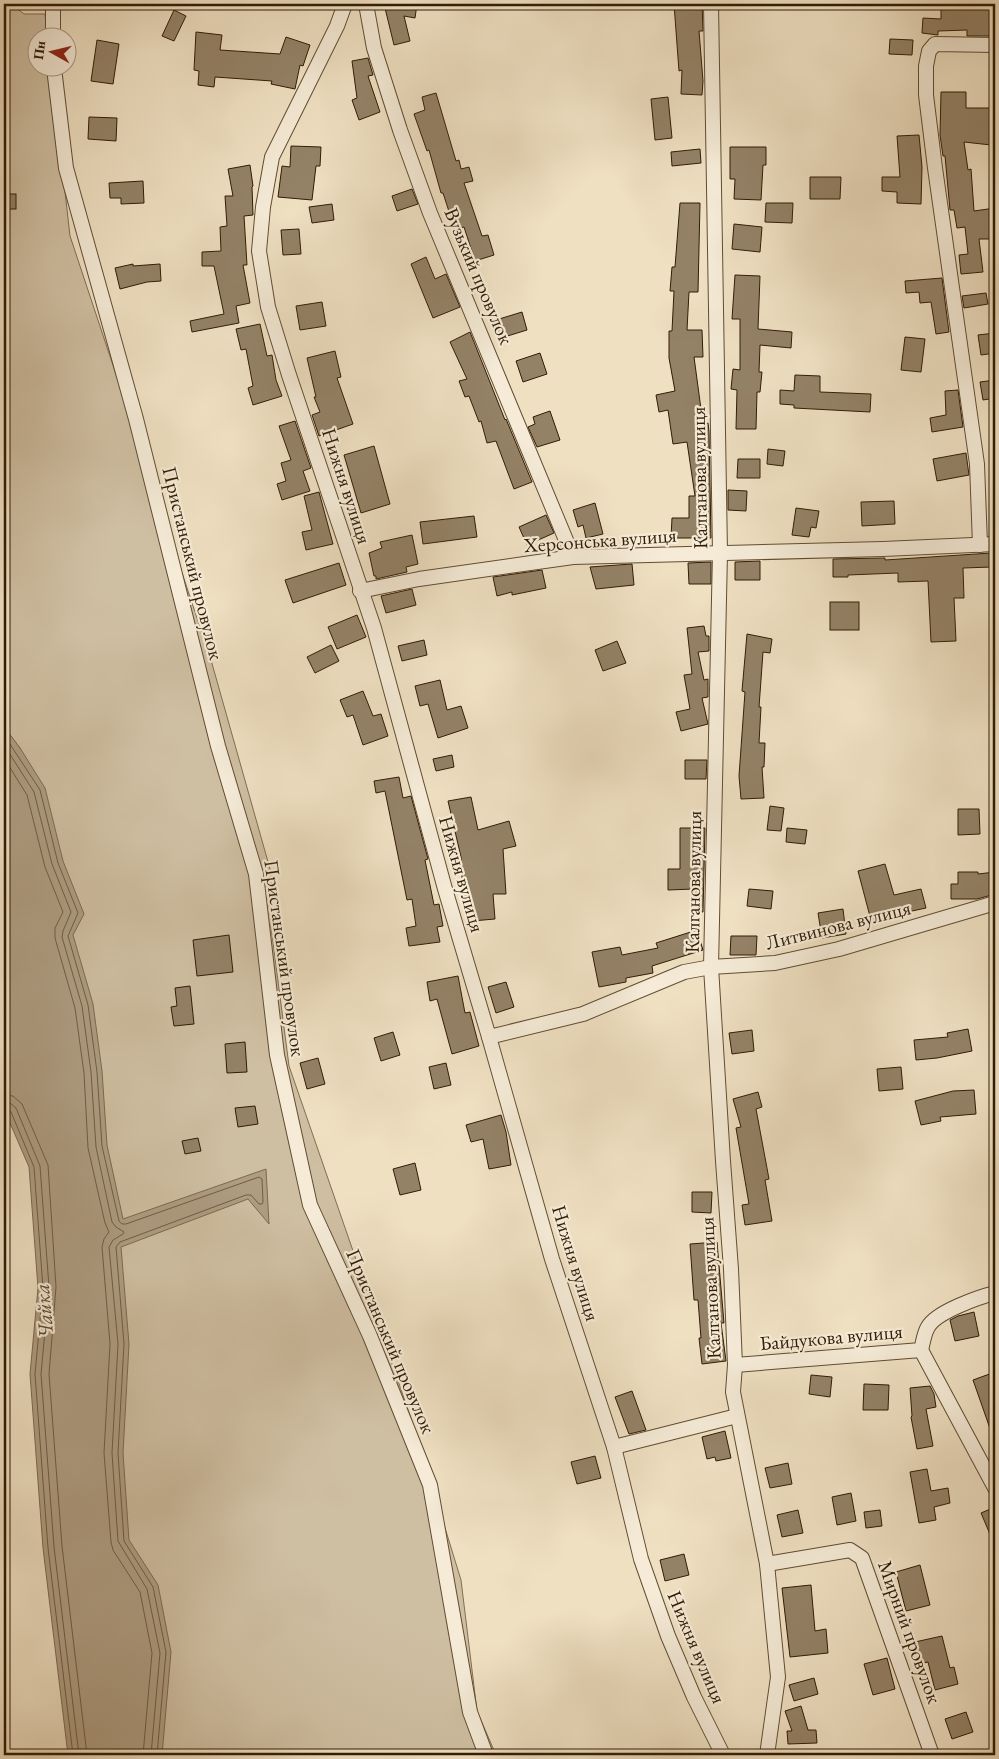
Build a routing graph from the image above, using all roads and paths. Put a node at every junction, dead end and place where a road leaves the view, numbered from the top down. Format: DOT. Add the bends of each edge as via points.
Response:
graph roads {
  1 [pos="53,4"];
  2 [pos="345,4"];
  3 [pos="366,4"];
  4 [pos="711,4"];
  5 [pos="53,28"];
  6 [pos="995,45"];
  7 [pos="55,78"];
  8 [pos="980,544"];
  9 [pos="995,544"];
  10 [pos="720,553"];
  11 [pos="573,557"];
  12 [pos="360,591"];
  13 [pos="995,903"];
  14 [pos="711,967"];
  15 [pos="489,1037"];
  16 [pos="995,1293"];
  17 [pos="921,1350"];
  18 [pos="735,1365"];
  19 [pos="737,1416"];
  20 [pos="614,1447"];
  21 [pos="995,1488"];
  22 [pos="767,1564"];
  23 [pos="486,1755"];
  24 [pos="724,1755"];
  25 [pos="767,1755"];
  26 [pos="932,1755"];
  1 -- 5 [label="street"];
  2 -- 12 [label="street, Нижня вулиця" via="272,157 259,251 271,316"];
  3 -- 11 [label="street, Вузький провулок" via="374,48 430,212"];
  4 -- 10 [label="street, Калганова вулиця"];
  6 -- 8 [label="street" via="935,44 929,51 926,66 926,95 935,168 977,464"];
  7 -- 23 [label="street, Пристанський провулок" via="66,168 136,419 218,746 256,874 277,1055 310,1205 370,1336 430,1485 470,1712"];
  8 -- 9 [label="street, Херсонська вулиця"];
  8 -- 10 [label="street, Херсонська вулиця"];
  10 -- 11 [label="street, Херсонська вулиця"];
  10 -- 14 [label="street, Калганова вулиця"];
  11 -- 12 [label="street, Херсонська вулиця" via="419,579"];
  12 -- 15 [label="street, Нижня вулиця" via="374,628"];
  13 -- 14 [label="street, Литвинова вулиця" via="820,953 775,963"];
  14 -- 15 [label="street, Литвинова вулиця" via="684,972 583,1014"];
  14 -- 18 [label="street, Калганова вулиця"];
  15 -- 20 [label="street, Нижня вулиця" via="552,1259"];
  16 -- 17 [label="street, Байдукова вулиця" via="944,1313 928,1326"];
  17 -- 18 [label="street, Байдукова вулиця"];
  17 -- 21 [label="street"];
  18 -- 19 [label="street, Калганова вулиця" via="733,1392"];
  19 -- 20 [label="street"];
  19 -- 22 [label="street, Калганова вулиця"];
  20 -- 24 [label="street, Нижня вулиця" via="641,1559 668,1636"];
  22 -- 25 [label="street, Калганова вулиця" via="778,1677"];
  22 -- 26 [label="street, Мирний провулок" via="850,1550 862,1558"];
}
